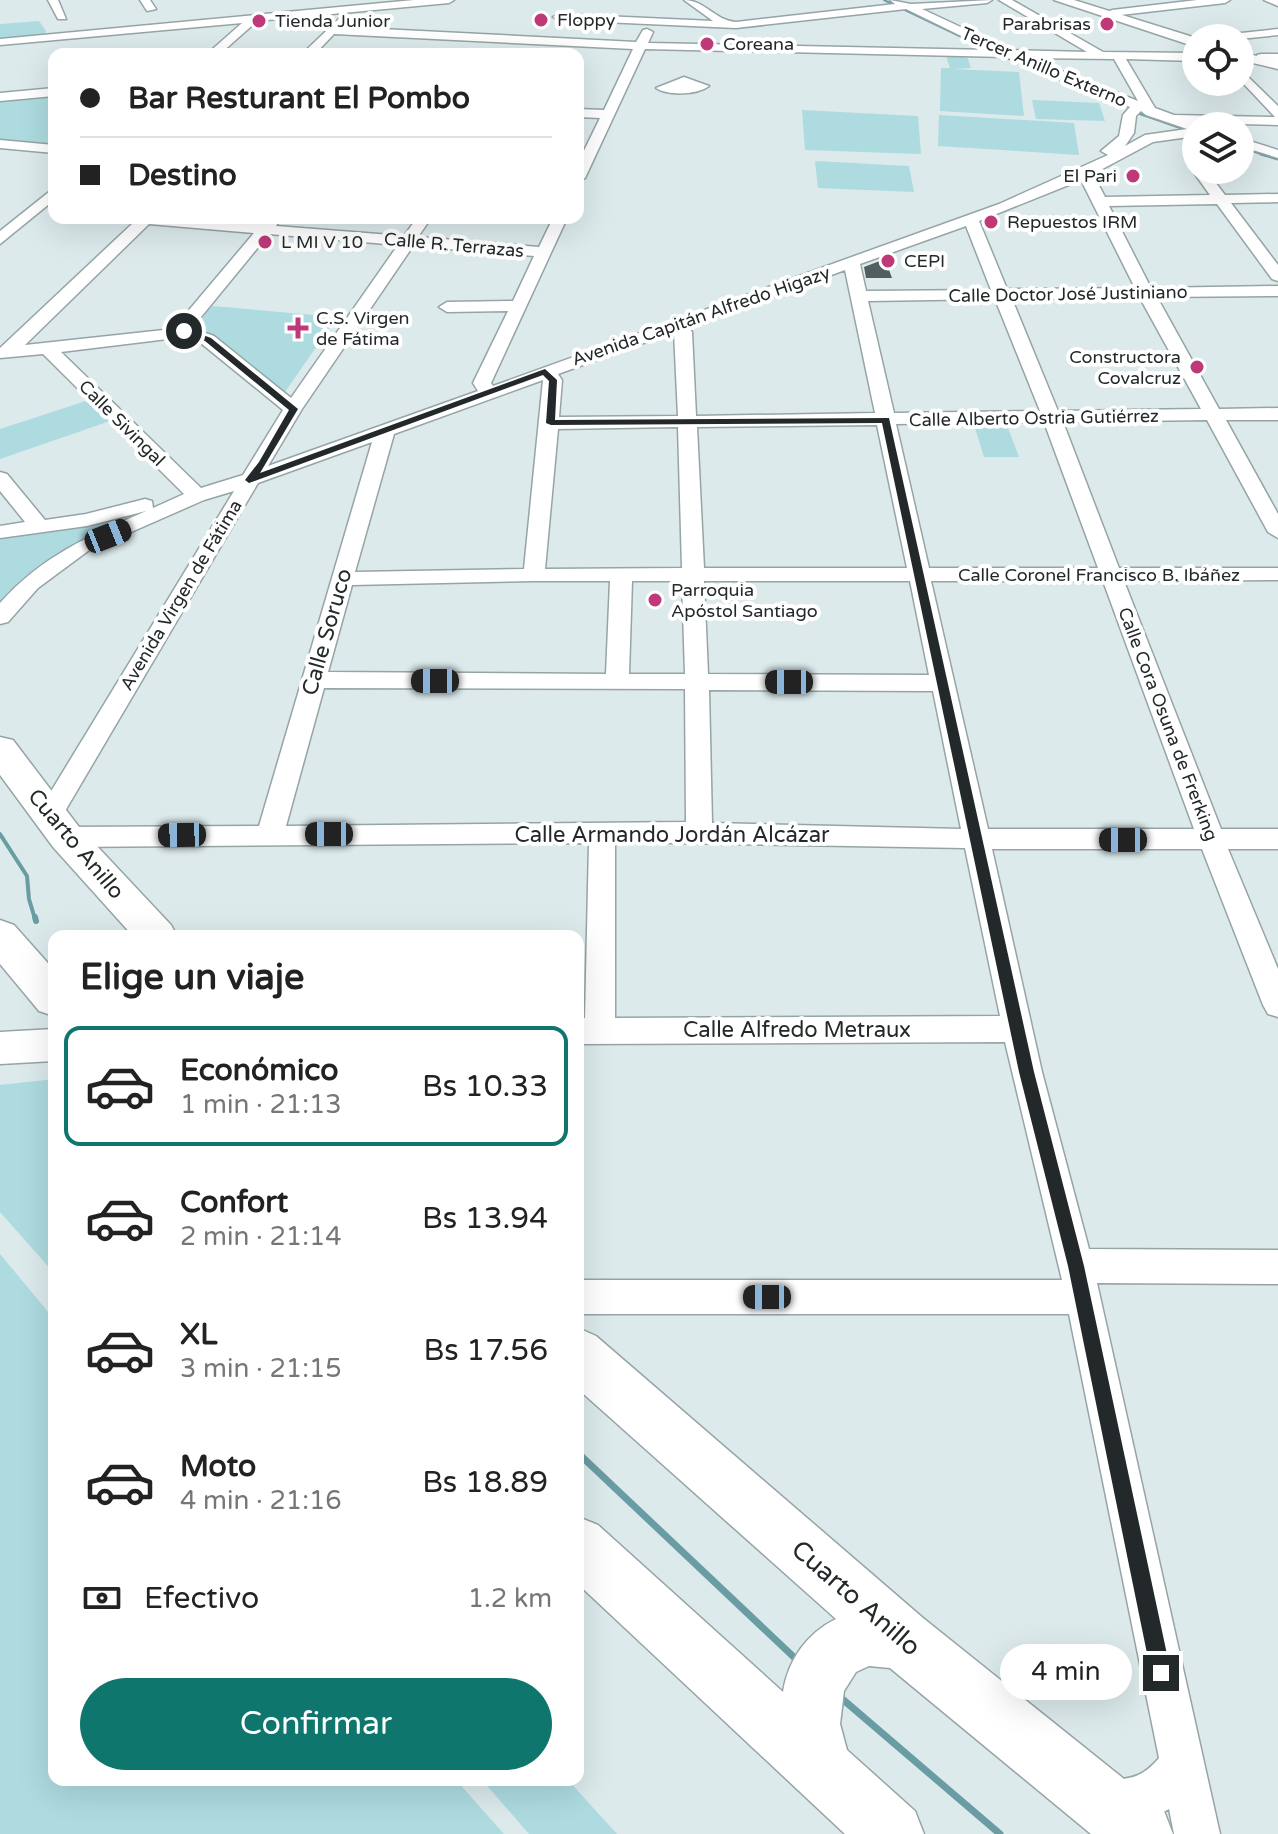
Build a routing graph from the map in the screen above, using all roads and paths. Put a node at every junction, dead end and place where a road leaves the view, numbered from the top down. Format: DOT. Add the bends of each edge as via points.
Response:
graph roads {
  1 [pos="53,0"];
  2 [pos="317,0"];
  3 [pos="449,0"];
  4 [pos="570,0"];
  5 [pos="689,0"];
  6 [pos="987,0"];
  7 [pos="1004,0"];
  8 [pos="1061,0"];
  9 [pos="1074,0"];
  10 [pos="1225,0"];
  11 [pos="1269,0"];
  12 [pos="1278,3"];
  13 [pos="148,5"];
  14 [pos="902,5"];
  15 [pos="794,6"];
  16 [pos="1113,6"];
  17 [pos="166,8"];
  18 [pos="332,10"];
  19 [pos="136,11"];
  20 [pos="1091,11"];
  21 [pos="77,16"];
  22 [pos="62,17"];
  23 [pos="559,17"];
  24 [pos="814,17"];
  25 [pos="254,18"];
  26 [pos="652,21"];
  27 [pos="723,22"];
  28 [pos="446,23"];
  29 [pos="703,23"];
  30 [pos="826,24"];
  31 [pos="49,28"];
  32 [pos="149,28"];
  33 [pos="945,28"];
  34 [pos="332,30"];
  35 [pos="923,31"];
  36 [pos="1278,33"];
  37 [pos="1254,35"];
  38 [pos="865,38"];
  39 [pos="432,40"];
  40 [pos="1182,40"];
  41 [pos="542,41"];
  42 [pos="0,42"];
  43 [pos="1182,42"];
  44 [pos="128,45"];
  45 [pos="641,46"];
  46 [pos="220,48"];
  47 [pos="314,48"];
  48 [pos="537,48"];
  49 [pos="699,48"];
  50 [pos="1182,48"];
  51 [pos="869,51"];
  52 [pos="1000,52"];
  53 [pos="1101,55"];
  54 [pos="1117,55"];
  55 [pos="1034,59"];
  56 [pos="1254,61"];
  57 [pos="1278,64"];
  58 [pos="686,73"];
  59 [pos="1254,76"];
  60 [pos="48,93"];
  61 [pos="0,97"];
  62 [pos="1144,110"];
  63 [pos="584,113"];
  64 [pos="608,114"];
  65 [pos="1278,114"];
  66 [pos="1165,118"];
  67 [pos="1182,120"];
  68 [pos="1278,121"];
  69 [pos="1254,122"];
  70 [pos="1182,125"];
  71 [pos="1,145"];
  72 [pos="1254,146"];
  73 [pos="48,149"];
  74 [pos="1182,152"];
  75 [pos="1278,154"];
  76 [pos="584,165"];
  77 [pos="1085,173"];
  78 [pos="1209,184"];
  79 [pos="48,197"];
  80 [pos="1219,198"];
  81 [pos="1278,198"];
  82 [pos="1098,202"];
  83 [pos="11,209"];
  84 [pos="33,211"];
  85 [pos="48,212"];
  86 [pos="971,220"];
  87 [pos="141,224"];
  88 [pos="269,224"];
  89 [pos="420,224"];
  90 [pos="557,224"];
  91 [pos="0,239"];
  92 [pos="409,241"];
  93 [pos="544,252"];
  94 [pos="832,267"];
  95 [pos="1278,276"];
  96 [pos="1278,291"];
  97 [pos="1146,293"];
  98 [pos="1002,294"];
  99 [pos="858,296"];
  100 [pos="518,306"];
  101 [pos="447,307"];
  102 [pos="676,325"];
  103 [pos="184,331"];
  104 [pos="48,349"];
  105 [pos="5,352"];
  106 [pos="545,371"];
  107 [pos="485,387"];
  108 [pos="293,409"];
  109 [pos="1213,414"];
  110 [pos="1278,414"];
  111 [pos="1052,418"];
  112 [pos="886,420"];
  113 [pos="690,421"];
  114 [pos="551,423"];
  115 [pos="385,431"];
  116 [pos="256,472"];
  117 [pos="0,478"];
  118 [pos="193,492"];
  119 [pos="41,528"];
  120 [pos="0,532"];
  121 [pos="1278,532"];
  122 [pos="1111,574"];
  123 [pos="1278,574"];
  124 [pos="534,575"];
  125 [pos="694,575"];
  126 [pos="921,575"];
  127 [pos="621,577"];
  128 [pos="343,579"];
  129 [pos="0,617"];
  130 [pos="313,680"];
  131 [pos="617,681"];
  132 [pos="697,681"];
  133 [pos="942,683"];
  134 [pos="0,749"];
  135 [pos="58,827"];
  136 [pos="699,832"];
  137 [pos="270,834"];
  138 [pos="602,834"];
  139 [pos="976,839"];
  140 [pos="1278,839"];
  141 [pos="1212,841"];
  142 [pos="152,930"];
  143 [pos="0,936"];
  144 [pos="48,992"];
  145 [pos="1278,1005"];
  146 [pos="1017,1029"];
  147 [pos="589,1031"];
  148 [pos="48,1045"];
  149 [pos="0,1048"];
  150 [pos="1278,1267"];
  151 [pos="1079,1282"];
  152 [pos="584,1297"];
  153 [pos="584,1359"];
  154 [pos="584,1551"];
  155 [pos="902,1639"];
  156 [pos="820,1767"];
  157 [pos="1180,1767"];
  158 [pos="1122,1818"];
  159 [pos="892,1834"];
  160 [pos="1197,1834"];
  1 -- 22 [label="street"];
  2 -- 18 [label="street"];
  3 -- 18 [label="street"];
  4 -- 23 [label="street"];
  5 -- 27 [label="street"];
  6 -- 14 [label="street"];
  7 -- 53 [label="street"];
  8 -- 20 [label="main road"];
  9 -- 16 [label="main road"];
  10 -- 16 [label="street" via="1134,10"];
  11 -- 12 [label="street"];
  13 -- 17 [label="street"];
  13 -- 19 [label="street"];
  14 -- 24 [label="street"];
  14 -- 33 [label="street, Tercer Anillo Externo"];
  15 -- 24 [label="street"];
  16 -- 20 [label="main road"];
  16 -- 40 [label="main road"];
  18 -- 25 [label="street"];
  18 -- 34 [label="street" via="346,15"];
  20 -- 43 [label="main road"];
  21 -- 22 [label="street"];
  22 -- 31 [label="street"];
  23 -- 26 [label="street"];
  23 -- 41 [label="street"];
  24 -- 27 [label="street"];
  24 -- 30 [label="street"];
  25 -- 32 [label="street"];
  25 -- 46 [label="street"];
  26 -- 29 [label="street"];
  26 -- 45 [label="street"];
  27 -- 29 [label="street"];
  28 -- 39 [label="street"];
  29 -- 49 [label="street"];
  31 -- 32 [label="street"];
  31 -- 42 [label="street"];
  32 -- 44 [label="street"];
  33 -- 35 [label="street"];
  33 -- 52 [label="street, Tercer Anillo Externo"];
  34 -- 39 [label="street"];
  34 -- 47 [label="street"];
  36 -- 37 [label="street"];
  38 -- 51 [label="street" via="851,40"];
  39 -- 41 [label="street"];
  41 -- 45 [label="street"];
  41 -- 48 [label="street"];
  45 -- 49 [label="street"];
  45 -- 64 [label="street"];
  49 -- 51 [label="street"];
  49 -- 58 [label="street" via="699,63 706,68"];
  50 -- 54 [label="street"];
  51 -- 52 [label="street"];
  52 -- 55 [label="street, Tercer Anillo Externo"];
  53 -- 54 [label="street"];
  53 -- 55 [label="street"];
  54 -- 62 [label="street"];
  55 -- 62 [label="street, Tercer Anillo Externo"];
  56 -- 57 [label="main road"];
  59 -- 65 [label="street"];
  60 -- 61 [label="street"];
  62 -- 66 [label="street, Tercer Anillo Externo"];
  62 -- 94 [label="street, Avenida Capitán Alfredo Higazy" via="1131,111 1130,132 1119,145 1074,168"];
  63 -- 64 [label="street"];
  64 -- 76 [label="street"];
  66 -- 67 [label="street"];
  66 -- 70 [label="street, Tercer Anillo Externo"];
  68 -- 69 [label="street"];
  71 -- 73 [label="street"];
  72 -- 75 [label="street"];
  74 -- 77 [label="street, Avenida Capitán Alfredo Higazy" via="1150,138"];
  77 -- 82 [label="street"];
  77 -- 86 [label="street, Avenida Capitán Alfredo Higazy"];
  78 -- 80 [label="street"];
  79 -- 84 [label="street"];
  80 -- 81 [label="street"];
  80 -- 82 [label="street"];
  80 -- 95 [label="street"];
  82 -- 97 [label="street"];
  83 -- 84 [label="street"];
  84 -- 85 [label="street"];
  84 -- 91 [label="street"];
  86 -- 94 [label="street, Avenida Capitán Alfredo Higazy"];
  86 -- 98 [label="street, Calle Cora Osuna de Frerking"];
  87 -- 105 [label="street"];
  88 -- 92 [label="street, Calle R. Terrazas"];
  88 -- 103 [label="street"];
  89 -- 92 [label="street, Avenida Virgen de Fátima"];
  90 -- 93 [label="street"];
  92 -- 93 [label="street, Calle R. Terrazas"];
  92 -- 108 [label="street, Avenida Virgen de Fátima"];
  93 -- 100 [label="street"];
  94 -- 99 [label="street"];
  94 -- 102 [label="street, Avenida Capitán Alfredo Higazy"];
  94 -- 107 [label="street, Avenida Capitán Alfredo Higazy"];
  96 -- 97 [label="street, Calle Doctor José Justiniano"];
  97 -- 98 [label="street, Calle Doctor José Justiniano"];
  97 -- 109 [label="street"];
  98 -- 99 [label="street, Calle Doctor José Justiniano"];
  98 -- 111 [label="street, Calle Cora Osuna de Frerking"];
  99 -- 112 [label="street"];
  100 -- 101 [label="street"];
  100 -- 107 [label="street"];
  102 -- 106 [label="street, Avenida Capitán Alfredo Higazy"];
  102 -- 113 [label="street" via="684,332"];
  103 -- 104 [label="street" via="163,338"];
  103 -- 108 [label="street" via="208,340"];
  104 -- 105 [label="street"];
  104 -- 118 [label="street, Calle Sivingal"];
  106 -- 107 [label="street, Avenida Capitán Alfredo Higazy"];
  106 -- 114 [label="street" via="553,380"];
  107 -- 115 [label="street, Avenida Capitán Alfredo Higazy"];
  107 -- 116 [label="street, Avenida Capitán Alfredo Higazy"];
  108 -- 116 [label="street, Avenida Virgen de Fátima"];
  109 -- 110 [label="street, Calle Alberto Ostria Gutiérrez"];
  109 -- 111 [label="street, Calle Alberto Ostria Gutiérrez"];
  109 -- 121 [label="street"];
  111 -- 112 [label="street, Calle Alberto Ostria Gutiérrez"];
  111 -- 122 [label="street, Calle Cora Osuna de Frerking"];
  112 -- 113 [label="street, Calle Alberto Ostria Gutiérrez"];
  112 -- 126 [label="street"];
  113 -- 114 [label="street, Calle Alberto Ostria Gutiérrez"];
  113 -- 125 [label="street"];
  114 -- 124 [label="street"];
  115 -- 116 [label="street, Avenida Capitán Alfredo Higazy"];
  115 -- 128 [label="street, Calle Soruco"];
  116 -- 118 [label="street, Avenida Capitán Alfredo Higazy"];
  116 -- 135 [label="street, Avenida Virgen de Fátima"];
  117 -- 119 [label="street"];
  118 -- 119 [label="street, Avenida Capitán Alfredo Higazy"];
  118 -- 129 [label="street, Avenida Capitán Alfredo Higazy" via="81,547 30,583"];
  119 -- 120 [label="street, Avenida Capitán Alfredo Higazy"];
  122 -- 123 [label="street, Calle Coronel Francisco B. Ibáñez"];
  122 -- 126 [label="street, Calle Coronel Francisco B. Ibáñez"];
  122 -- 141 [label="street, Calle Cora Osuna de Frerking"];
  124 -- 127 [label="street, Calle Coronel Francisco B. Ibáñez"];
  124 -- 128 [label="street, Calle Coronel Francisco B. Ibáñez"];
  125 -- 126 [label="street, Calle Coronel Francisco B. Ibáñez"];
  125 -- 127 [label="street, Calle Coronel Francisco B. Ibáñez"];
  125 -- 132 [label="street"];
  126 -- 133 [label="street"];
  127 -- 131 [label="street"];
  128 -- 130 [label="street, Calle Soruco"];
  130 -- 131 [label="street"];
  130 -- 137 [label="street, Calle Soruco"];
  131 -- 132 [label="street"];
  132 -- 133 [label="street"];
  132 -- 136 [label="street"];
  133 -- 139 [label="street"];
  134 -- 135 [label="highway, Cuarto Anillo"];
  135 -- 137 [label="street, Calle Armando Jordán Alcázar"];
  135 -- 142 [label="highway, Cuarto Anillo"];
  136 -- 138 [label="street, Calle Armando Jordán Alcázar"];
  136 -- 139 [label="street, Calle Armando Jordán Alcázar"];
  137 -- 138 [label="street, Calle Armando Jordán Alcázar"];
  138 -- 147 [label="street"];
  139 -- 141 [label="street, Calle Armando Jordán Alcázar"];
  139 -- 146 [label="street"];
  140 -- 141 [label="street, Calle Armando Jordán Alcázar"];
  141 -- 145 [label="street, Calle Cora Osuna de Frerking"];
  143 -- 144 [label="highway"];
  146 -- 147 [label="street, Calle Alfredo Metraux"];
  146 -- 151 [label="street"];
  148 -- 149 [label="main road"];
  150 -- 151 [label="street"];
  151 -- 152 [label="street"];
  151 -- 157 [label="street"];
  153 -- 155 [label="highway, Cuarto Anillo"];
  154 -- 156 [label="highway"];
  155 -- 156 [label="highway" via="866,1636 835,1651 815,1682 809,1724"];
  155 -- 158 [label="highway, Cuarto Anillo"];
  156 -- 159 [label="highway"];
  157 -- 158 [label="street" via="1167,1786 1126,1804"];
  157 -- 160 [label="street"];
}
